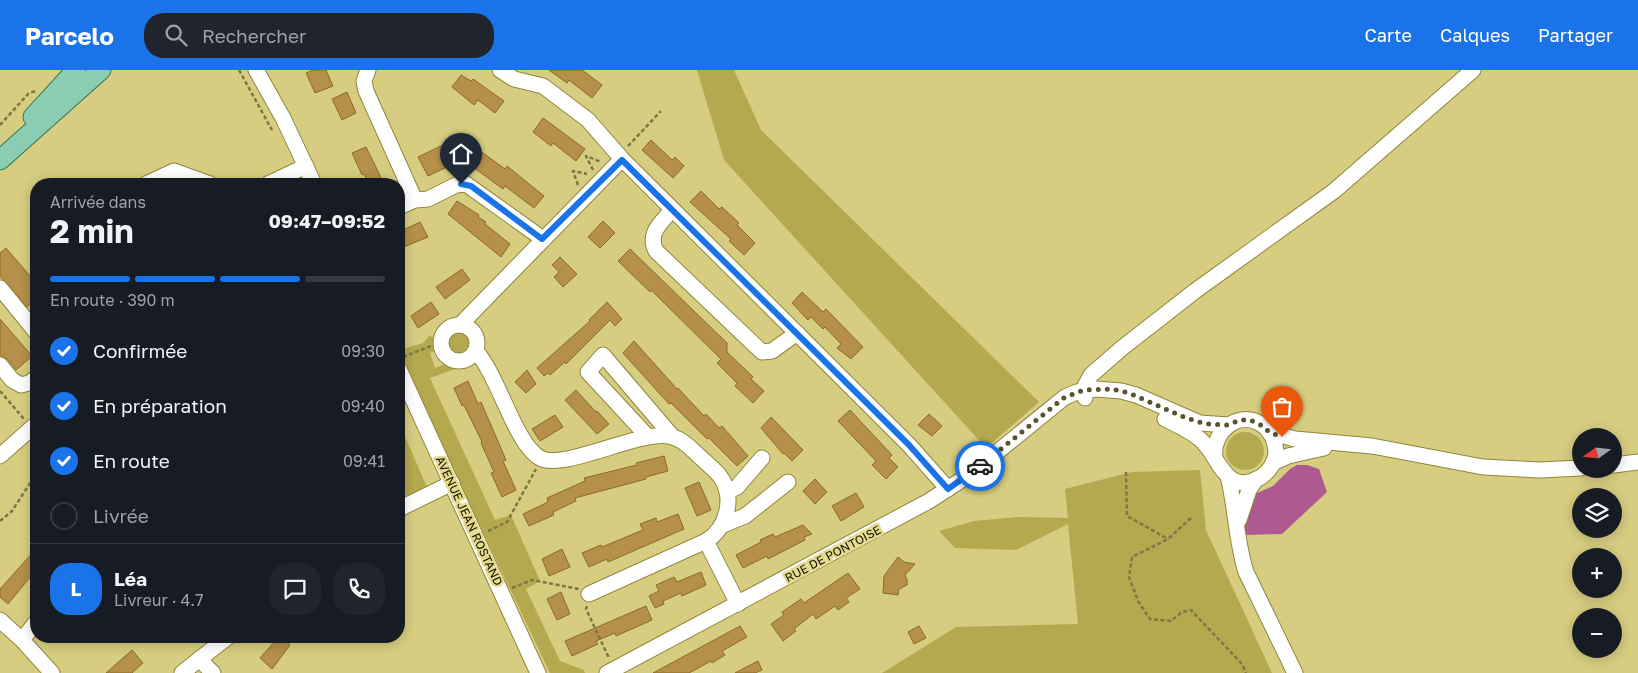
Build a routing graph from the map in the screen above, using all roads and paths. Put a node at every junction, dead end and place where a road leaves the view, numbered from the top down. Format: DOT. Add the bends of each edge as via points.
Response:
graph roads {
  1 [pos="76,70"];
  2 [pos="101,70"];
  3 [pos="239,70"];
  4 [pos="256,70"];
  5 [pos="368,70"];
  6 [pos="500,70"];
  7 [pos="1473,70"];
  8 [pos="40,90"];
  9 [pos="661,111"];
  10 [pos="0,125"];
  11 [pos="275,135"];
  12 [pos="0,152"];
  13 [pos="0,160"];
  14 [pos="618,162"];
  15 [pos="306,166"];
  16 [pos="588,175"];
  17 [pos="596,176"];
  18 [pos="159,178"];
  19 [pos="193,178"];
  20 [pos="281,178"];
  21 [pos="311,178"];
  22 [pos="404,178"];
  23 [pos="405,180"];
  24 [pos="583,198"];
  25 [pos="414,200"];
  26 [pos="405,204"];
  27 [pos="672,210"];
  28 [pos="542,239"];
  29 [pos="0,288"];
  30 [pos="30,325"];
  31 [pos="460,325"];
  32 [pos="797,333"];
  33 [pos="441,342"];
  34 [pos="476,351"];
  35 [pos="405,356"];
  36 [pos="0,366"];
  37 [pos="30,381"];
  38 [pos="405,382"];
  39 [pos="0,391"];
  40 [pos="1085,395"];
  41 [pos="30,422"];
  42 [pos="1228,425"];
  43 [pos="30,430"];
  44 [pos="1269,432"];
  45 [pos="672,436"];
  46 [pos="648,437"];
  47 [pos="1340,444"];
  48 [pos="0,456"];
  49 [pos="762,458"];
  50 [pos="1215,458"];
  51 [pos="542,459"];
  52 [pos="1638,462"];
  53 [pos="1622,463"];
  54 [pos="1273,464"];
  55 [pos="1572,468"];
  56 [pos="1126,472"];
  57 [pos="1228,476"];
  58 [pos="1256,479"];
  59 [pos="788,482"];
  60 [pos="30,483"];
  61 [pos="452,484"];
  62 [pos="948,489"];
  63 [pos="727,492"];
  64 [pos="405,506"];
  65 [pos="1191,518"];
  66 [pos="0,522"];
  67 [pos="723,524"];
  68 [pos="1238,526"];
  69 [pos="476,536"];
  70 [pos="1168,539"];
  71 [pos="706,541"];
  72 [pos="502,593"];
  73 [pos="589,594"];
  74 [pos="738,604"];
  75 [pos="0,620"];
  76 [pos="30,630"];
  77 [pos="22,640"];
  78 [pos="220,643"];
  79 [pos="199,659"];
  80 [pos="610,671"];
  81 [pos="52,673"];
  82 [pos="182,673"];
  83 [pos="213,673"];
  84 [pos="538,673"];
  85 [pos="1246,673"];
  86 [pos="1295,673"];
  1 -- 12 [label="main road"];
  2 -- 13 [label="main road"];
  3 -- 11 [label="path"];
  4 -- 15 [label="street"];
  5 -- 22 [label="street" via="364,81 366,91"];
  6 -- 14 [label="street" via="519,81 543,86 588,120"];
  7 -- 40 [label="street" via="1334,191 1122,348 1091,376"];
  8 -- 10 [label="path" via="29,93"];
  9 -- 14 [label="path"];
  14 -- 17 [label="path" via="606,164 586,156"];
  14 -- 24 [label="street"];
  14 -- 27 [label="street"];
  15 -- 20 [label="street"];
  15 -- 21 [label="street"];
  16 -- 24 [label="path" via="573,171"];
  18 -- 19 [label="street" via="174,171"];
  23 -- 25 [label="street"];
  24 -- 28 [label="street"];
  25 -- 26 [label="street"];
  25 -- 28 [label="street" via="466,184"];
  27 -- 32 [label="street"];
  27 -- 32 [label="street" via="653,234 656,251 762,352 772,351"];
  28 -- 31 [label="street"];
  29 -- 30 [label="street"];
  31 -- 33 [label="street" via="447,329"];
  31 -- 34 [label="street" via="467,326 475,334"];
  32 -- 62 [label="street" via="909,445"];
  33 -- 34 [label="street" via="445,354 453,360 466,360"];
  33 -- 35 [label="path"];
  34 -- 51 [label="street" via="488,368 523,439"];
  36 -- 37 [label="street" via="21,385"];
  38 -- 61 [label="street, AVENUE JEAN ROSTAND"];
  39 -- 41 [label="path"];
  40 -- 42 [label="street" via="1121,391 1200,423"];
  40 -- 50 [label="street" via="1133,405 1190,432 1207,446"];
  40 -- 62 [label="street, RUE DE PONTOISE" via="1045,413"];
  42 -- 44 [label="street" via="1250,420"];
  42 -- 50 [label="street" via="1216,440"];
  43 -- 48 [label="street"];
  44 -- 47 [label="street" via="1295,440"];
  44 -- 54 [label="street" via="1276,450"];
  45 -- 46 [label="street"];
  45 -- 46 [label="street" via="603,355 588,372"];
  45 -- 63 [label="street" via="688,446 720,476"];
  46 -- 51 [label="street" via="561,460"];
  47 -- 54 [label="street" via="1294,454"];
  47 -- 55 [label="street" via="1372,446 1497,468"];
  49 -- 63 [label="street" via="737,487"];
  50 -- 57 [label="street"];
  51 -- 69 [label="path" via="508,522"];
  52 -- 53 [label="street"];
  54 -- 58 [label="street"];
  56 -- 70 [label="path" via="1127,516"];
  57 -- 58 [label="street" via="1242,481"];
  57 -- 68 [label="street"];
  58 -- 68 [label="street" via="1246,498"];
  59 -- 67 [label="street" via="744,516"];
  60 -- 66 [label="path" via="12,511"];
  61 -- 64 [label="street"];
  61 -- 69 [label="street, AVENUE JEAN ROSTAND"];
  62 -- 74 [label="street, RUE DE PONTOISE"];
  63 -- 67 [label="street"];
  65 -- 70 [label="path"];
  67 -- 71 [label="street"];
  68 -- 86 [label="street" via="1246,572"];
  69 -- 72 [label="street, AVENUE JEAN ROSTAND"];
  70 -- 85 [label="path" via="1132,557 1129,577 1138,601 1150,619 1171,621 1190,610 1242,664"];
  71 -- 73 [label="street"];
  71 -- 74 [label="street"];
  72 -- 73 [label="path" via="532,580 576,587"];
  72 -- 84 [label="street, AVENUE JEAN ROSTAND"];
  73 -- 80 [label="path" via="586,608"];
  74 -- 80 [label="street, RUE DE PONTOISE"];
  75 -- 77 [label="street"];
  76 -- 77 [label="street"];
  77 -- 81 [label="street"];
  78 -- 79 [label="street"];
  79 -- 82 [label="street"];
  79 -- 83 [label="street"];
}
